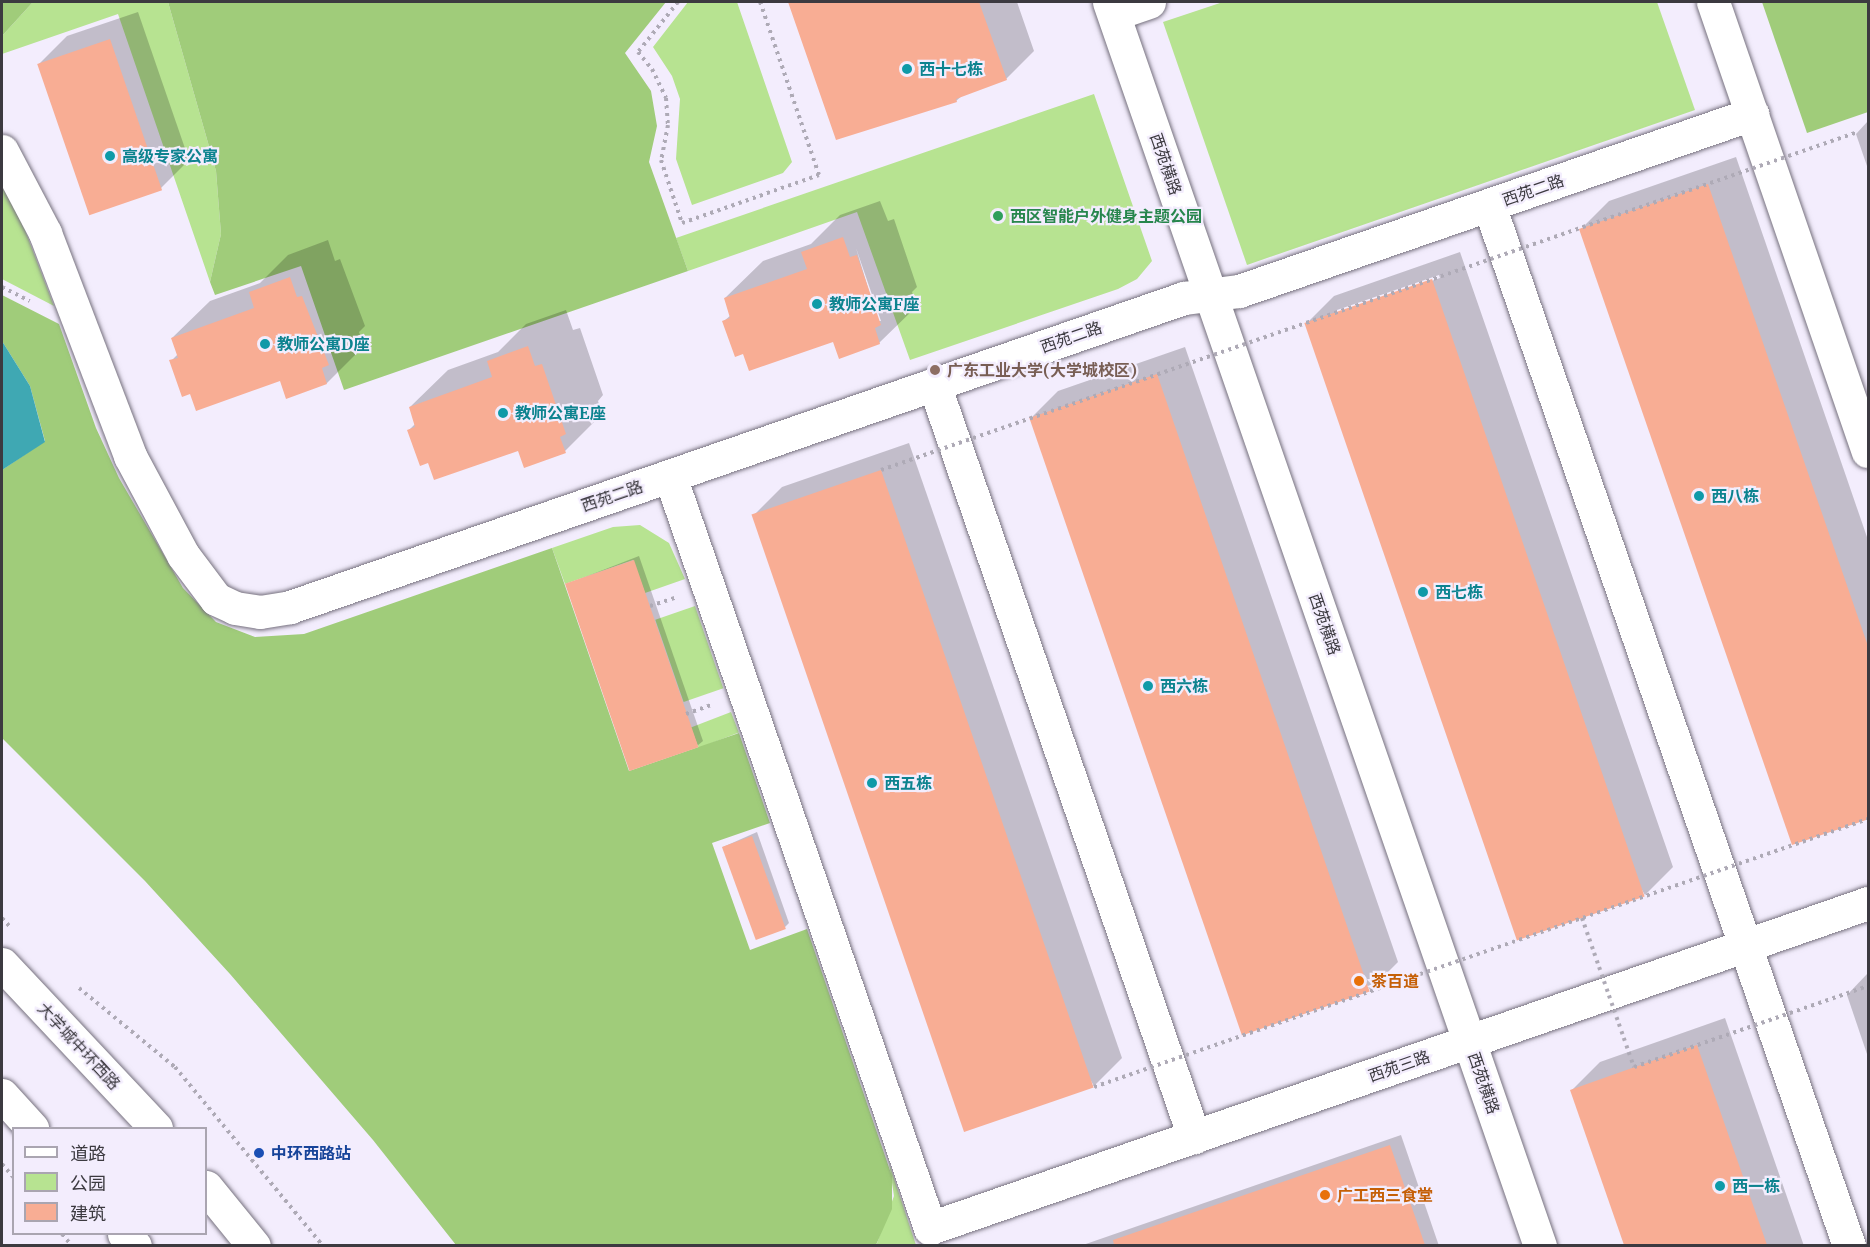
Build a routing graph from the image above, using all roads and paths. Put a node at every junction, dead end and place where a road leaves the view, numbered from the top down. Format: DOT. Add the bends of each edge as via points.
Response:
graph roads {
  1 [pos="678,2"];
  2 [pos="760,2"];
  3 [pos="1149,2"];
  4 [pos="1713,2"];
  5 [pos="1112,8"];
  6 [pos="1752,114"];
  7 [pos="1854,133"];
  8 [pos="2,152"];
  9 [pos="1489,205"];
  10 [pos="2,287"];
  11 [pos="1211,296"];
  12 [pos="25,299"];
  13 [pos="934,384"];
  14 [pos="1869,451"];
  15 [pos="881,470"];
  16 [pos="670,476"];
  17 [pos="1869,819"];
  18 [pos="1869,903"];
  19 [pos="2,918"];
  20 [pos="1582,918"];
  21 [pos="17,934"];
  22 [pos="1745,946"];
  23 [pos="2,964"];
  24 [pos="1869,986"];
  25 [pos="77,987"];
  26 [pos="1469,1042"];
  27 [pos="1094,1087"];
  28 [pos="2,1095"];
  29 [pos="31,1127"];
  30 [pos="155,1127"];
  31 [pos="1194,1137"];
  32 [pos="2,1164"];
  33 [pos="12,1176"];
  34 [pos="207,1188"];
  35 [pos="254,1245"];
  36 [pos="323,1245"];
  37 [pos="1540,1245"];
  38 [pos="1849,1245"];
  1 -- 2 [label="path" via="638,52 652,69 666,98 668,124 661,160 682,223 819,175"];
  3 -- 5 [label="street"];
  4 -- 6 [label="street"];
  5 -- 11 [label="street, 西苑横路"];
  6 -- 9 [label="street, 西苑二路"];
  6 -- 14 [label="street"];
  7 -- 15 [label="path, bridge"];
  8 -- 16 [label="street, 西苑二路" via="45,233 130,456 197,579 216,599 235,608 260,612 290,607"];
  9 -- 11 [label="street, 西苑二路" via="1239,291"];
  9 -- 22 [label="street"];
  10 -- 12 [label="path"];
  11 -- 13 [label="street, 西苑二路" via="1184,298"];
  11 -- 26 [label="street, 西苑横路"];
  13 -- 16 [label="street, 西苑二路"];
  13 -- 31 [label="street"];
  16 -- 31 [label="street, 西苑三路" via="930,1228"];
  17 -- 20 [label="path, bridge"];
  18 -- 22 [label="street, 西苑三路"];
  19 -- 21 [label="path"];
  20 -- 24 [label="path, bridge" via="1634,1067"];
  20 -- 27 [label="path, bridge"];
  22 -- 26 [label="street, 西苑三路"];
  22 -- 38 [label="street"];
  23 -- 30 [label="street, 大学城中环西路"];
  25 -- 36 [label="path" via="175,1067"];
  26 -- 31 [label="street, 西苑三路"];
  26 -- 37 [label="street, 西苑横路"];
  28 -- 29 [label="street"];
  32 -- 33 [label="path"];
  34 -- 35 [label="street"];
}
